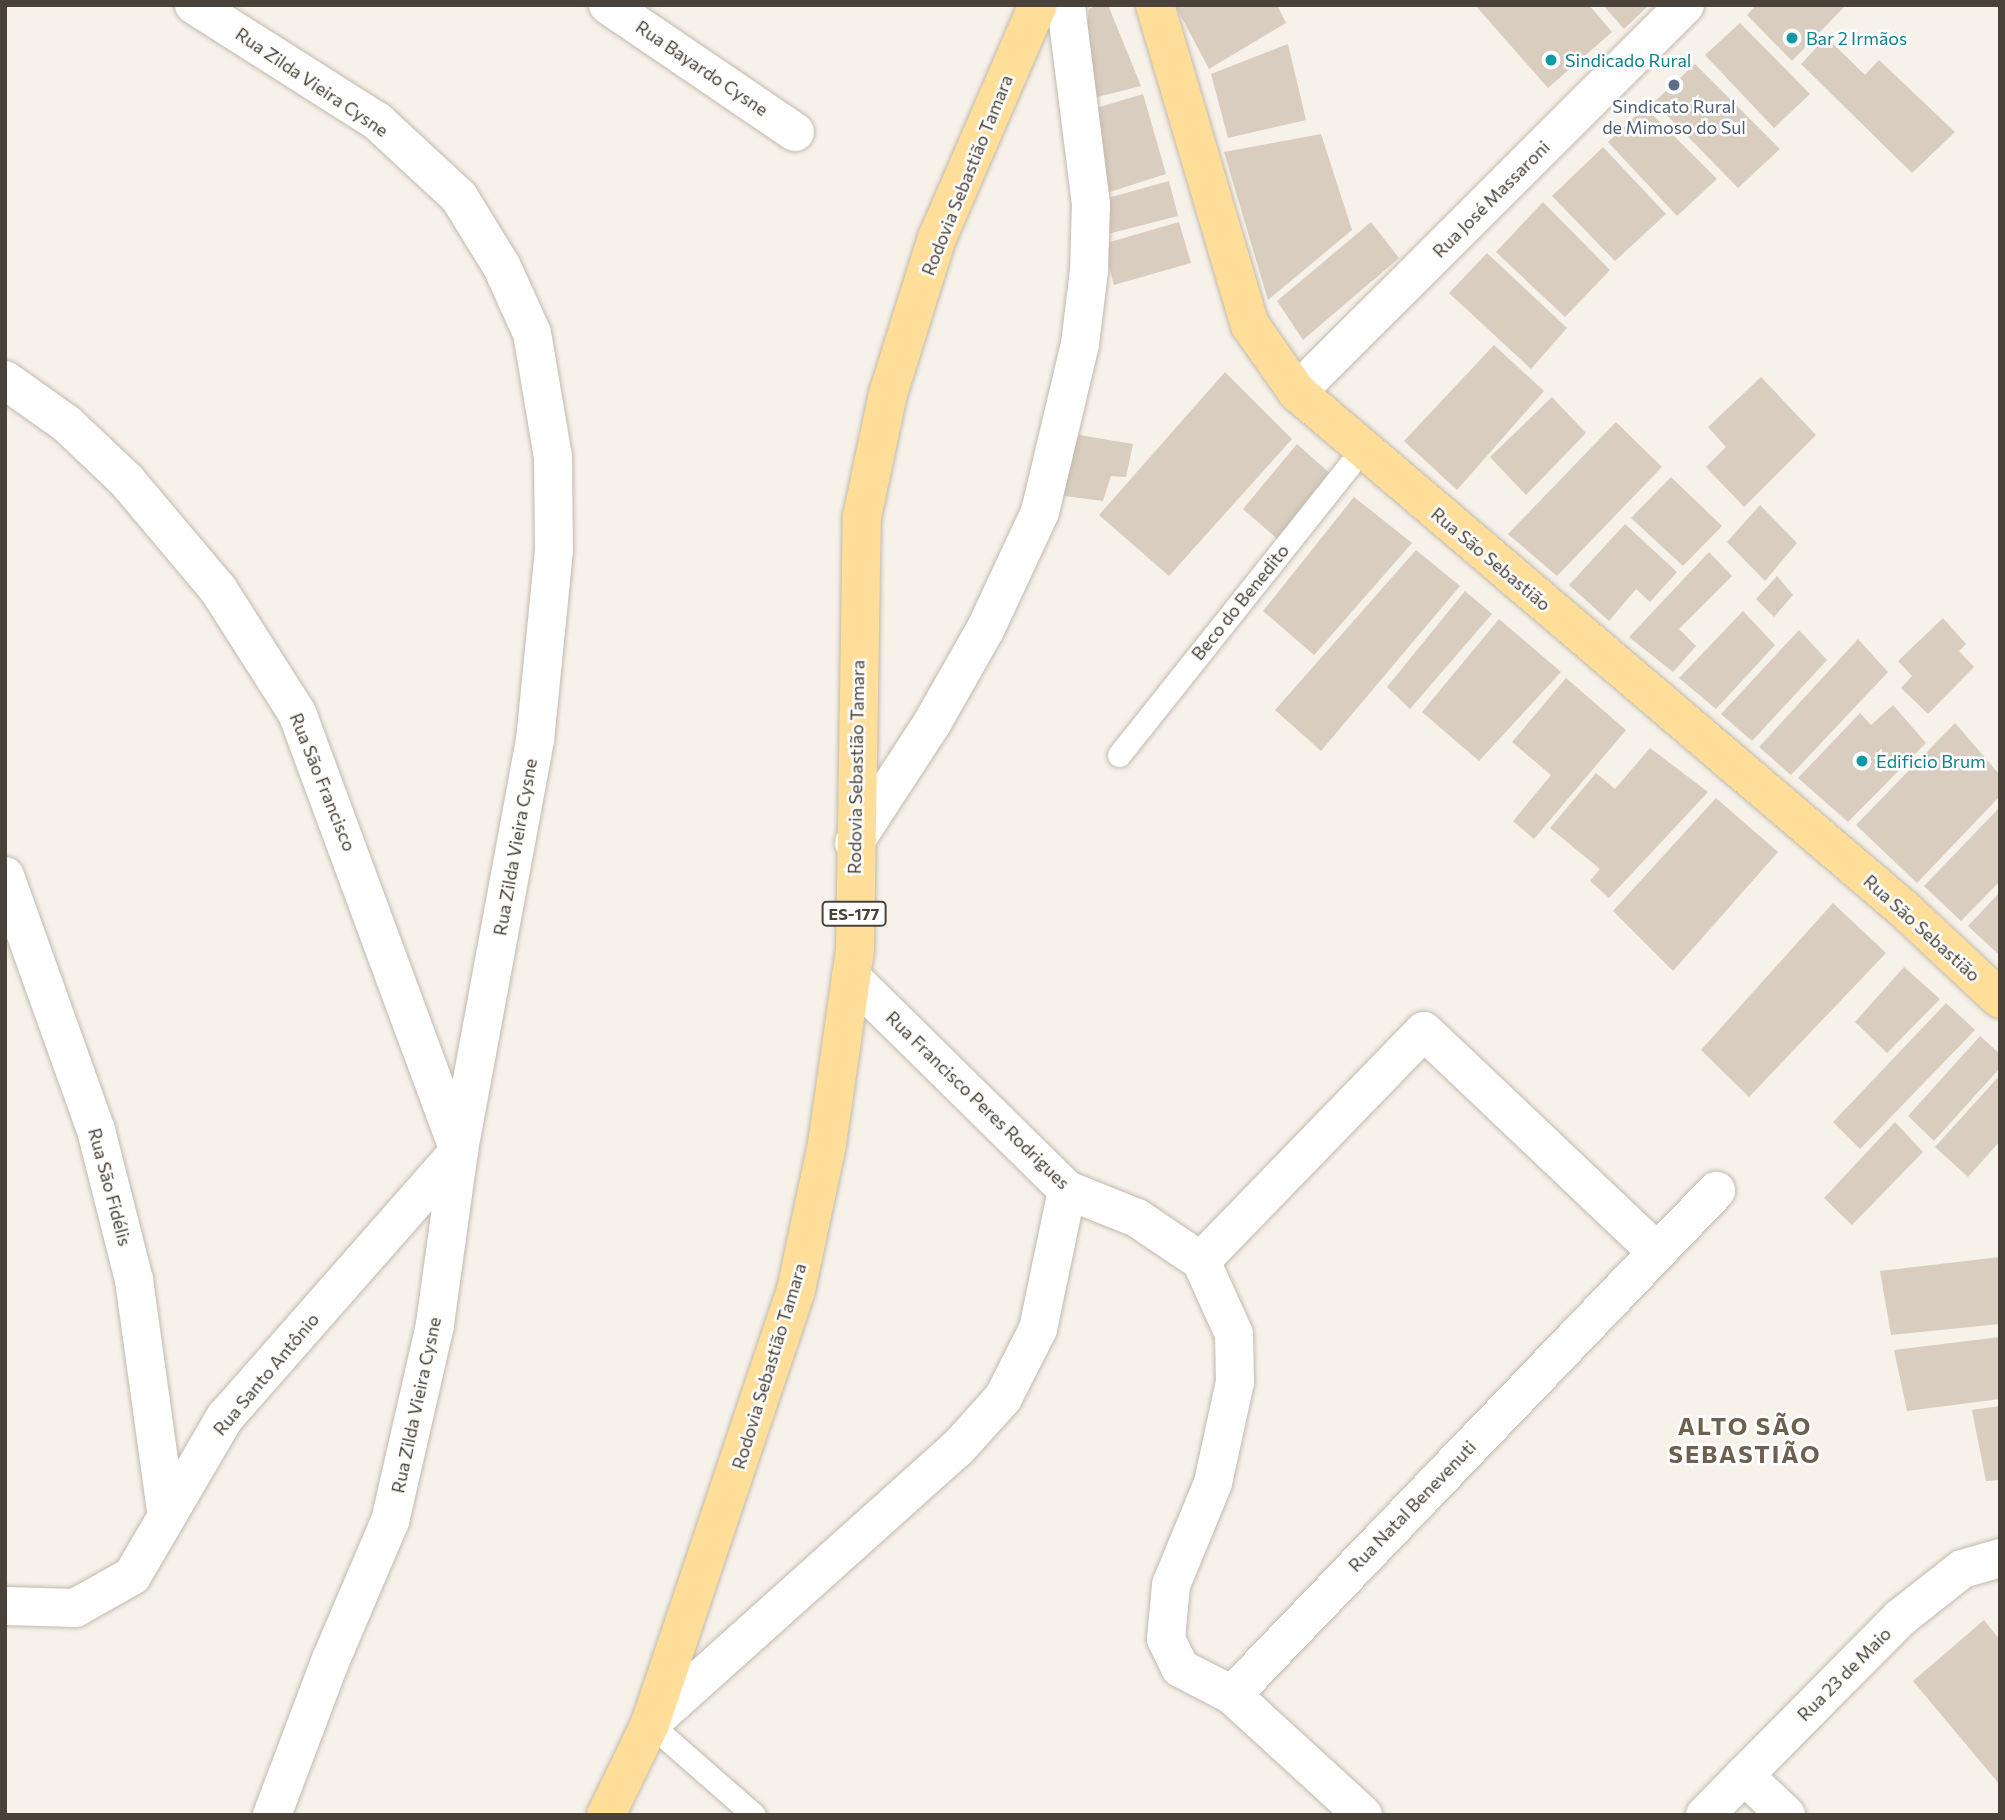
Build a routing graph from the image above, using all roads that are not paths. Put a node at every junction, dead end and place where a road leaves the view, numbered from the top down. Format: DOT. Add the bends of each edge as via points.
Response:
graph roads {
  1 [pos="194,5"];
  2 [pos="608,5"];
  3 [pos="1038,5"];
  4 [pos="1066,5"];
  5 [pos="1156,5"];
  6 [pos="1685,5"];
  7 [pos="795,132"];
  8 [pos="5,380"];
  9 [pos="1297,392"];
  10 [pos="1362,450"];
  11 [pos="1119,755"];
  12 [pos="854,842"];
  13 [pos="5,876"];
  14 [pos="851,977"];
  15 [pos="2000,999"];
  16 [pos="459,1151"];
  17 [pos="1067,1189"];
  18 [pos="1716,1191"];
  19 [pos="1655,1250"];
  20 [pos="1201,1261"];
  21 [pos="166,1511"];
  22 [pos="2000,1558"];
  23 [pos="5,1606"];
  24 [pos="1232,1695"];
  25 [pos="650,1724"];
  26 [pos="1744,1775"];
  27 [pos="272,1815"];
  28 [pos="606,1815"];
  29 [pos="754,1815"];
  30 [pos="1363,1815"];
  31 [pos="1705,1815"];
  32 [pos="1786,1815"];
  1 -- 16 [label="street, Rua Zilda Vieira Cysne" via="377,121 459,197 502,267 532,333 553,457 554,550 535,740"];
  2 -- 7 [label="street, Rua Bayardo Cysne"];
  3 -- 12 [label="main road, Rodovia Sebastião Tamara / ES-177" via="937,238 888,394 862,517"];
  4 -- 12 [label="street" via="1091,204 1089,271 1080,344 1040,512 979,642 932,725"];
  5 -- 9 [label="main road, Rua São Sebastião" via="1250,325"];
  6 -- 9 [label="street, Rua José Massaroni"];
  8 -- 16 [label="street, Rua São Francisco" via="67,424 127,481 218,589 297,713"];
  9 -- 10 [label="main road, Rua São Sebastião"];
  10 -- 11 [label="lane, Beco do Benedito"];
  10 -- 15 [label="main road, Rua São Sebastião" via="1905,910"];
  12 -- 14 [label="main road, Rodovia Sebastião Tamara / ES-177"];
  13 -- 21 [label="street, Rua São Fidélis" via="96,1130 131,1267"];
  14 -- 17 [label="street, Rua Francisco Peres Rodrigues"];
  14 -- 25 [label="main road, Rodovia Sebastião Tamara / ES-177" via="827,1144 796,1290"];
  16 -- 21 [label="street, Rua Santo Antônio" via="225,1417"];
  16 -- 27 [label="street, Rua Zilda Vieira Cysne" via="435,1325 390,1521 331,1658"];
  17 -- 20 [label="street, Rua Francisco Peres Rodrigues" via="1137,1218"];
  17 -- 25 [label="street" via="1038,1329 1003,1398 957,1449"];
  18 -- 19 [label="street, Rua Natal Benevenuti"];
  19 -- 20 [label="street" via="1424,1031"];
  19 -- 24 [label="street, Rua Natal Benevenuti"];
  20 -- 24 [label="street" via="1234,1334 1235,1382 1213,1483 1171,1586 1166,1639 1180,1668"];
  21 -- 23 [label="street, Rua Santo Antônio" via="132,1576 75,1608"];
  22 -- 26 [label="street, Rua 23 de Maio" via="1962,1569 1900,1618"];
  24 -- 30 [label="street"];
  25 -- 28 [label="main road, Rodovia Sebastião Tamara / ES-177"];
  25 -- 29 [label="lane"];
  26 -- 31 [label="street, Rua 23 de Maio"];
  26 -- 32 [label="street"];
}
